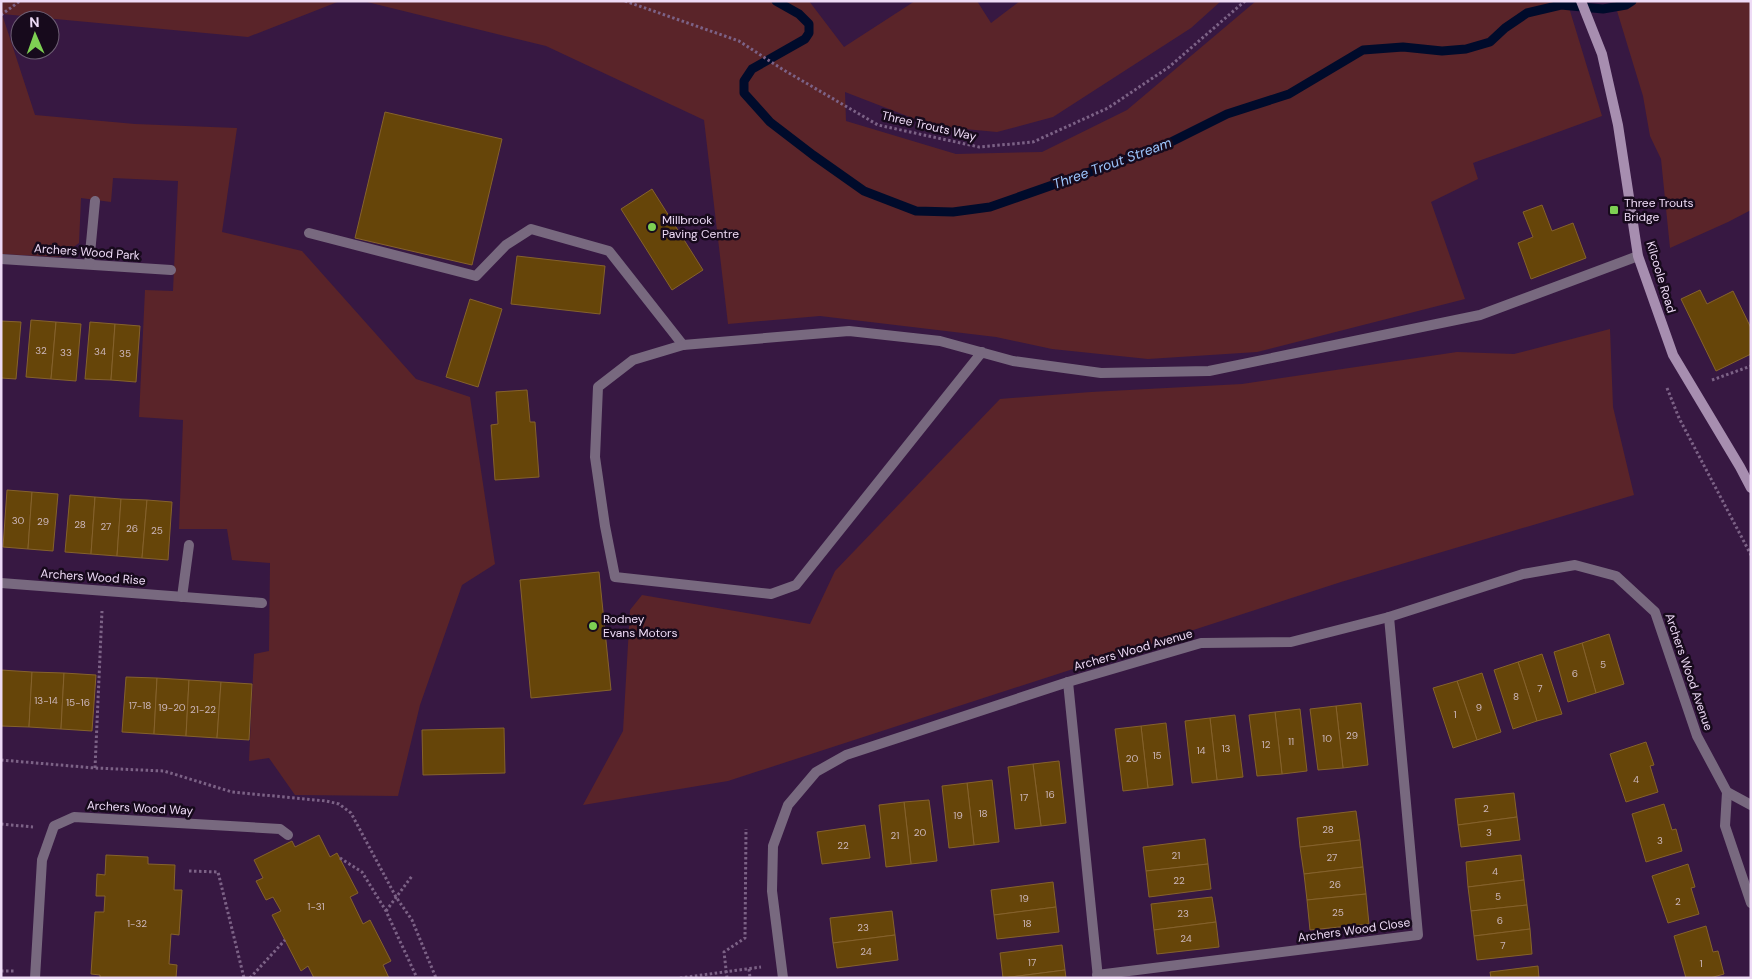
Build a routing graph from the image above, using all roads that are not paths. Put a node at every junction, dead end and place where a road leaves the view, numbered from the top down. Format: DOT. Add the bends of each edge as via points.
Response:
graph roads {
  1 [pos="1581,1"];
  2 [pos="95,201"];
  3 [pos="309,233"];
  4 [pos="1638,256"];
  5 [pos="1,259"];
  6 [pos="89,264"];
  7 [pos="171,270"];
  8 [pos="683,345"];
  9 [pos="982,352"];
  10 [pos="1751,488"];
  11 [pos="189,545"];
  12 [pos="1,583"];
  13 [pos="182,597"];
  14 [pos="262,603"];
  15 [pos="1389,617"];
  16 [pos="1068,682"];
  17 [pos="1727,792"];
  18 [pos="1751,804"];
  19 [pos="288,835"];
  20 [pos="1751,903"];
  21 [pos="1098,977"];
  22 [pos="35,978"];
  23 [pos="783,978"];
  1 -- 4 [label="main road, Kilcoole Road" via="1602,54 1618,125"];
  2 -- 6 [label="street"];
  3 -- 8 [label="street" via="476,276 506,245 531,229 609,251"];
  4 -- 9 [label="street" via="1480,314 1209,371 1102,373 1013,361"];
  4 -- 10 [label="main road, Kilcoole Road" via="1673,355"];
  5 -- 6 [label="street, Archers Wood Park"];
  6 -- 7 [label="street, Archers Wood Park"];
  8 -- 9 [label="street" via="850,331 940,341"];
  8 -- 9 [label="street" via="633,360 598,387 595,456 604,526 615,577 771,594 796,586"];
  11 -- 13 [label="street"];
  12 -- 13 [label="street, Archers Wood Rise"];
  13 -- 14 [label="street, Archers Wood Rise"];
  15 -- 16 [label="street, Archers Wood Avenue" via="1291,642 1202,643"];
  15 -- 17 [label="street, Archers Wood Avenue" via="1523,574 1575,565 1616,576 1655,612 1696,736"];
  15 -- 21 [label="street, Archers Wood Close" via="1418,935"];
  16 -- 21 [label="street, Archers Wood Close"];
  16 -- 23 [label="street, Archers Wood Avenue" via="846,755 816,772 788,804 773,846 772,891"];
  17 -- 18 [label="street"];
  17 -- 20 [label="street" via="1726,826"];
  19 -- 22 [label="street, Archers Wood Way" via="280,829 74,817 54,826 42,860"];
}
